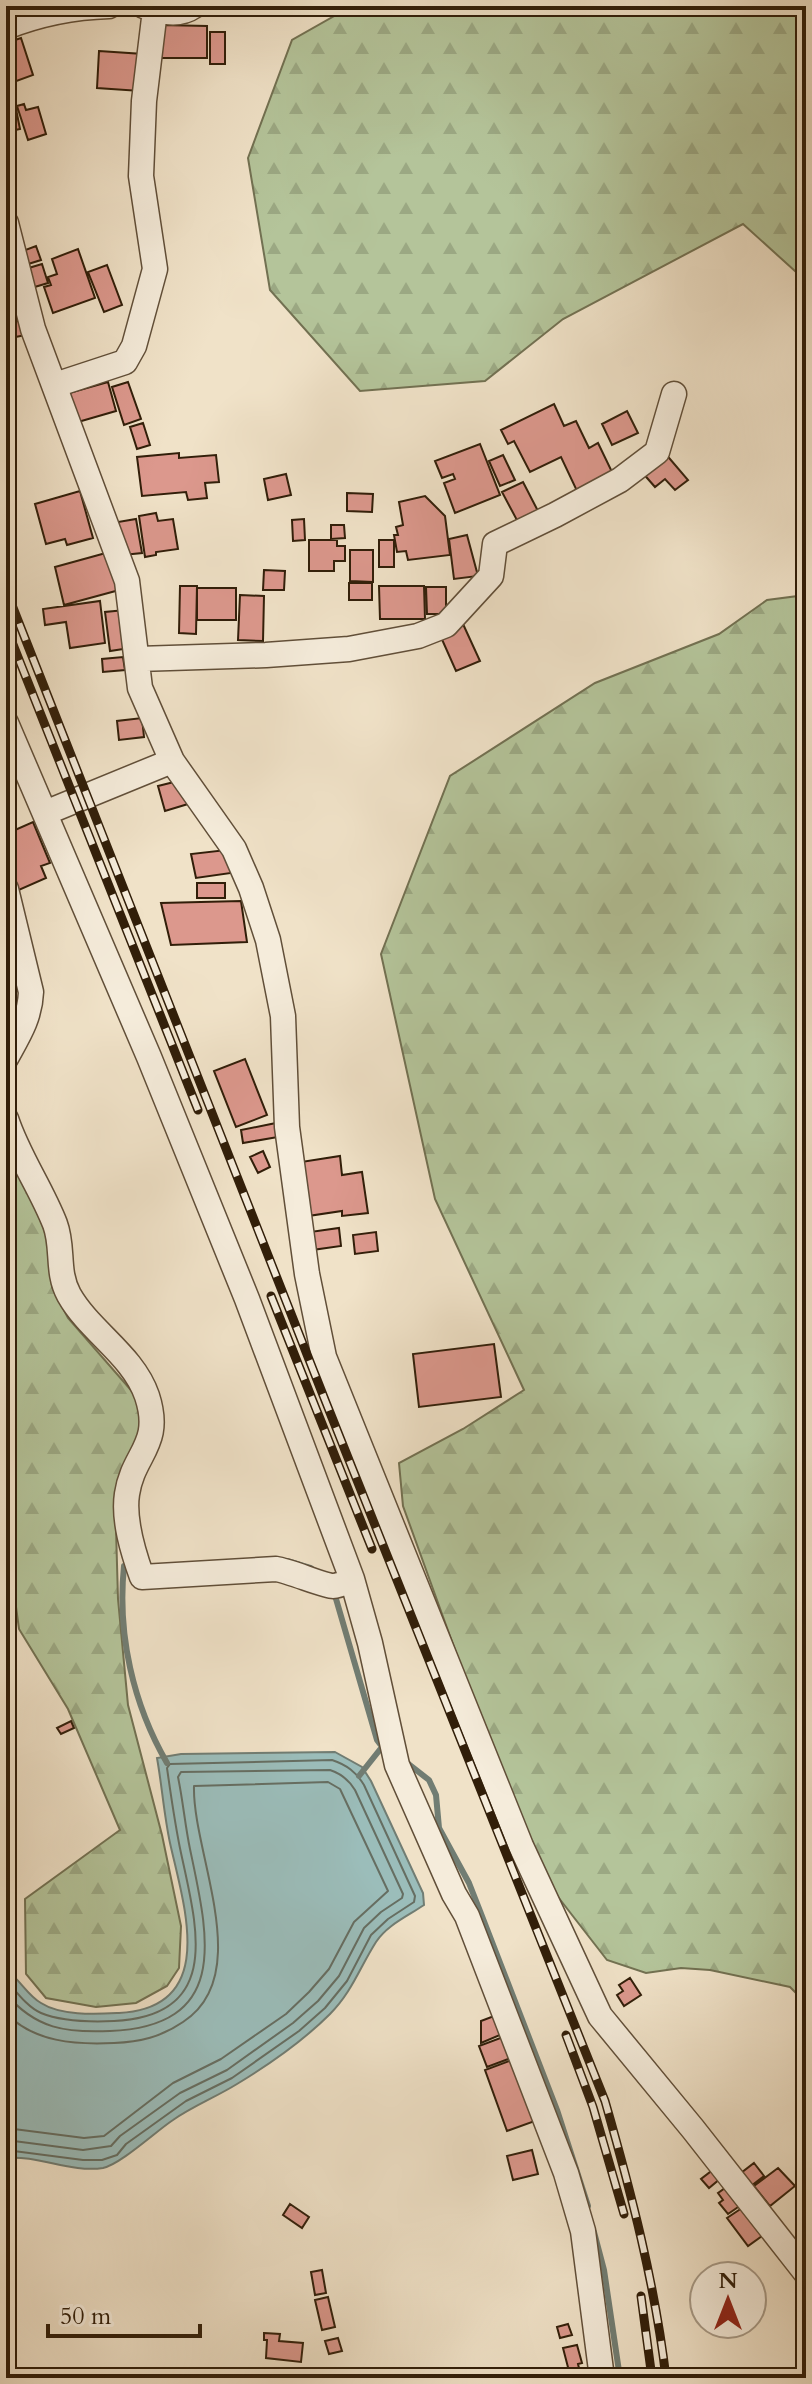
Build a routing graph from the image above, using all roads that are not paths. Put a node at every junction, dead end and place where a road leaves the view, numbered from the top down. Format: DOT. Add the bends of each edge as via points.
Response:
graph roads {
  1 [pos="109,6"];
  2 [pos="194,6"];
  3 [pos="150,8"];
  4 [pos="6,27"];
  5 [pos="6,223"];
  6 [pos="55,385"];
  7 [pos="674,394"];
  8 [pos="138,659"];
  9 [pos="6,723"];
  10 [pos="172,761"];
  11 [pos="45,813"];
  12 [pos="6,889"];
  13 [pos="6,1058"];
  14 [pos="6,1119"];
  15 [pos="339,1584"];
  16 [pos="806,2273"];
  17 [pos="602,2378"];
  1 -- 4 [label="street" via="82,7"];
  2 -- 3 [label="street" via="171,14"];
  3 -- 6 [label="street" via="141,176 155,269 125,362"];
  5 -- 6 [label="street" via="33,329"];
  6 -- 8 [label="street" via="127,581"];
  7 -- 8 [label="street" via="657,452 620,480 495,544 491,576 446,625 349,649"];
  8 -- 10 [label="street" via="140,688"];
  9 -- 11 [label="street"];
  10 -- 11 [label="street"];
  10 -- 16 [label="street" via="234,849 268,940 283,1016 291,1157 324,1357 521,1846 600,2016"];
  11 -- 15 [label="street" via="247,1299"];
  12 -- 13 [label="street" via="31,992 25,1023"];
  14 -- 15 [label="street" via="55,1225 61,1278 70,1296 137,1374 147,1396 153,1421 150,1441 127,1492 131,1539 142,1577 276,1569"];
  15 -- 17 [label="street" via="370,1643 394,1754 467,1916 562,2161 583,2231"];
}
